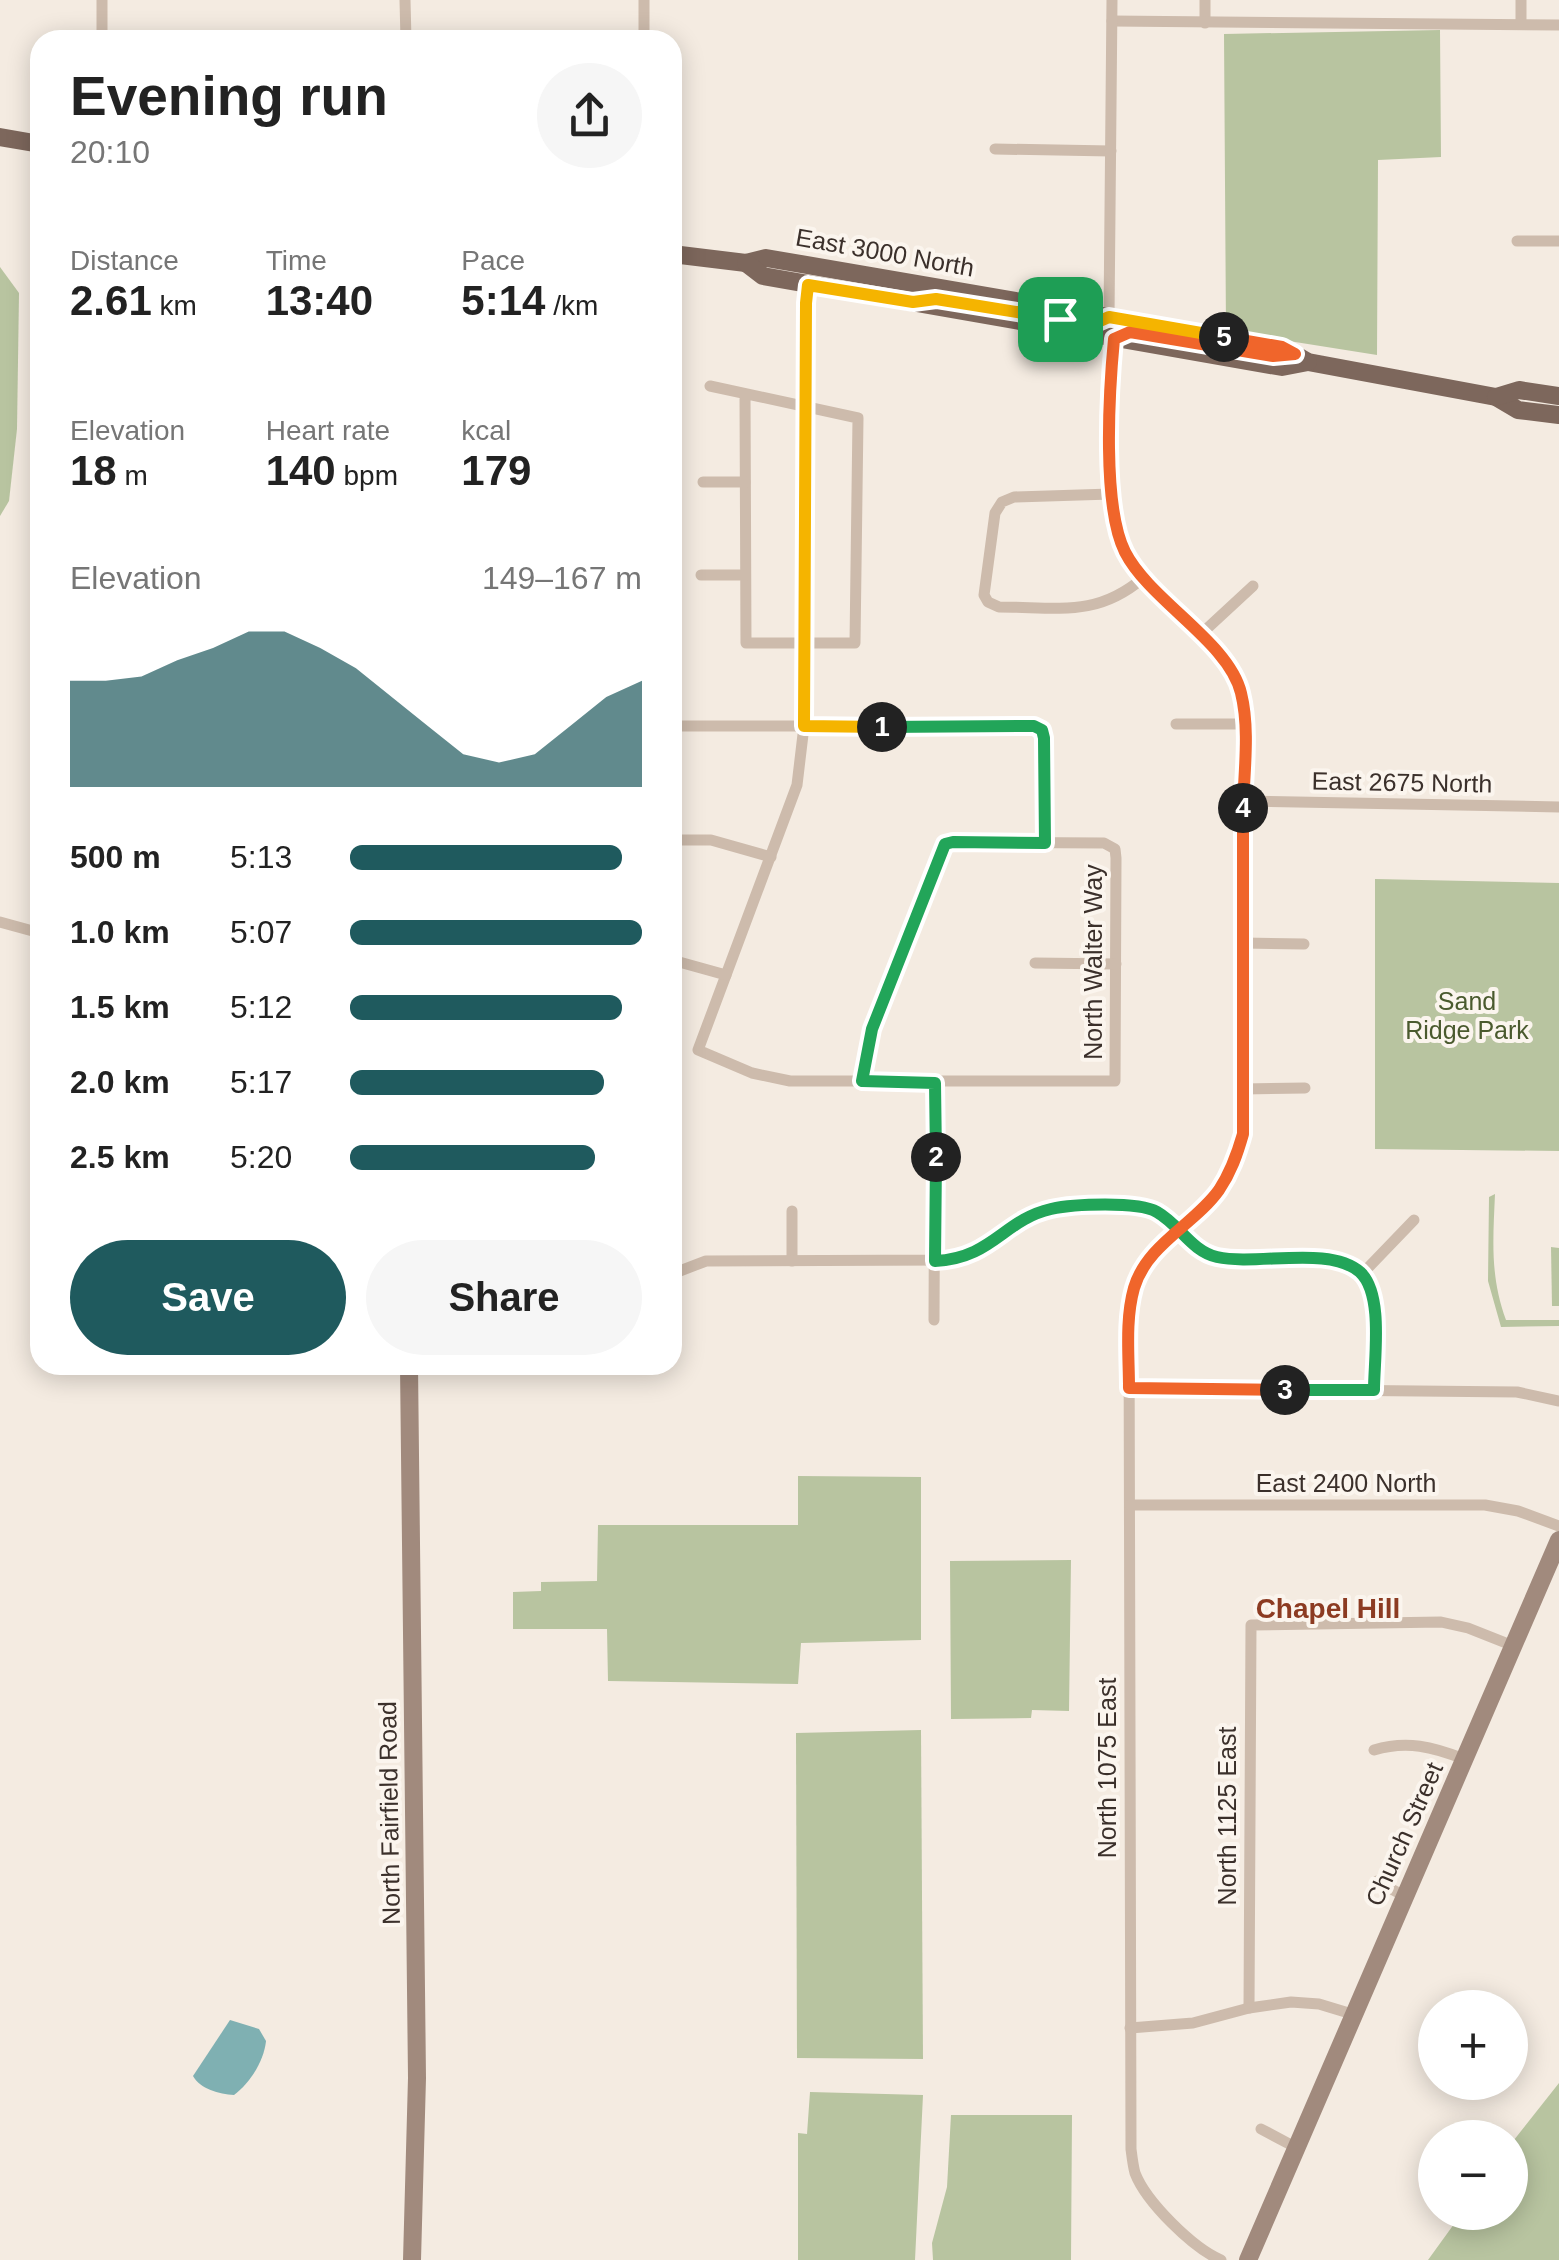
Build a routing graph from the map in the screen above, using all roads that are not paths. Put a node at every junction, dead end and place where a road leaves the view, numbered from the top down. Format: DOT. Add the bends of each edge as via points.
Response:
graph roads {
  1 [pos="102,0"];
  2 [pos="405,0"];
  3 [pos="644,0"];
  4 [pos="1112,0"];
  5 [pos="1205,0"];
  6 [pos="1521,0"];
  7 [pos="1112,21"];
  8 [pos="1205,23"];
  9 [pos="1521,24"];
  10 [pos="1559,25"];
  11 [pos="102,30"];
  12 [pos="406,30"];
  13 [pos="644,30"];
  14 [pos="0,137"];
  15 [pos="30,142"];
  16 [pos="995,149"];
  17 [pos="1111,151"];
  18 [pos="1516,241"];
  19 [pos="1559,241"];
  20 [pos="682,255"];
  21 [pos="746,263"];
  22 [pos="808,285"];
  23 [pos="913,302"];
  24 [pos="1109,317"];
  25 [pos="1114,339"];
  26 [pos="1301,358"];
  27 [pos="710,386"];
  28 [pos="746,394"];
  29 [pos="1559,396"];
  30 [pos="1496,397"];
  31 [pos="805,407"];
  32 [pos="1559,415"];
  33 [pos="703,482"];
  34 [pos="745,482"];
  35 [pos="1111,494"];
  36 [pos="701,575"];
  37 [pos="745,575"];
  38 [pos="1143,578"];
  39 [pos="1253,586"];
  40 [pos="1200,636"];
  41 [pos="806,642"];
  42 [pos="1176,724"];
  43 [pos="1244,724"];
  44 [pos="682,726"];
  45 [pos="804,726"];
  46 [pos="1244,801"];
  47 [pos="1559,807"];
  48 [pos="682,840"];
  49 [pos="1045,843"];
  50 [pos="771,857"];
  51 [pos="0,922"];
  52 [pos="30,931"];
  53 [pos="1243,943"];
  54 [pos="1304,944"];
  55 [pos="682,963"];
  56 [pos="1035,963"];
  57 [pos="1116,964"];
  58 [pos="726,975"];
  59 [pos="862,1081"];
  60 [pos="935,1083"];
  61 [pos="1305,1088"];
  62 [pos="1243,1090"];
  63 [pos="792,1211"];
  64 [pos="1414,1220"];
  65 [pos="1176,1230"];
  66 [pos="792,1261"];
  67 [pos="935,1261"];
  68 [pos="682,1270"];
  69 [pos="1362,1274"];
  70 [pos="934,1320"];
  71 [pos="408,1375"];
  72 [pos="1129,1388"];
  73 [pos="1374,1390"];
  74 [pos="1559,1401"];
  75 [pos="1130,1506"];
  76 [pos="1559,1526"];
  77 [pos="1559,1540"];
  78 [pos="1512,1646"];
  79 [pos="1374,1750"];
  80 [pos="1464,1759"];
  81 [pos="1377,1882"];
  82 [pos="1404,1896"];
  83 [pos="1248,2008"];
  84 [pos="1352,2014"];
  85 [pos="1130,2028"];
  86 [pos="1261,2130"];
  87 [pos="1295,2148"];
  88 [pos="412,2260"];
  89 [pos="1221,2260"];
  90 [pos="1248,2260"];
  1 -- 11 [label="street"];
  2 -- 12 [label="street"];
  3 -- 13 [label="street"];
  4 -- 7 [label="street"];
  5 -- 8 [label="street"];
  6 -- 9 [label="street"];
  7 -- 8 [label="street"];
  7 -- 17 [label="street"];
  8 -- 9 [label="street"];
  9 -- 10 [label="street"];
  14 -- 15 [label="main road"];
  16 -- 17 [label="street"];
  17 -- 24 [label="street"];
  18 -- 19 [label="street"];
  20 -- 21 [label="main road, East 3000 North"];
  21 -- 22 [label="main road, East 3000 North" via="763,276"];
  21 -- 24 [label="main road, East 3000 North" via="766,258"];
  22 -- 23 [label="main road, East 3000 North"];
  22 -- 31 [label="street"];
  23 -- 24 [label="main road" via="936,299 1093,324"];
  23 -- 25 [label="main road, East 3000 North"];
  24 -- 26 [label="main road, East 3000 North" via="1282,347"];
  25 -- 26 [label="main road, East 3000 North" via="1282,367"];
  25 -- 35 [label="street, North 1075 East"];
  26 -- 30 [label="main road, East 3000 North"];
  27 -- 28 [label="street"];
  28 -- 31 [label="street"];
  28 -- 34 [label="street"];
  29 -- 30 [label="main road, East 3000 North" via="1519,390"];
  30 -- 32 [label="main road, East 3000 North" via="1518,410"];
  31 -- 41 [label="street"];
  31 -- 41 [label="street" via="858,418 855,643"];
  33 -- 34 [label="street"];
  34 -- 37 [label="street"];
  35 -- 38 [label="street, North 1075 East" via="1120,539"];
  35 -- 38 [label="street" via="1002,502 982,586 988,602 1092,607"];
  36 -- 37 [label="street"];
  37 -- 41 [label="street" via="746,643"];
  38 -- 40 [label="street, North 1075 East"];
  39 -- 40 [label="street"];
  40 -- 43 [label="street, North 1075 East" via="1227,664 1241,692"];
  41 -- 45 [label="street"];
  42 -- 43 [label="street"];
  43 -- 46 [label="street, North 1075 East"];
  44 -- 45 [label="street"];
  45 -- 49 [label="street" via="1034,726 1042,730"];
  45 -- 50 [label="street" via="797,784"];
  46 -- 47 [label="street, East 2675 North"];
  46 -- 53 [label="street, North 1075 East"];
  48 -- 50 [label="street" via="711,840"];
  49 -- 57 [label="street, North Walter Way" via="1110,845 1116,858"];
  49 -- 59 [label="street" via="945,844 872,1029"];
  50 -- 58 [label="street"];
  51 -- 52 [label="street"];
  53 -- 54 [label="street"];
  53 -- 62 [label="street, North 1075 East"];
  55 -- 58 [label="street"];
  56 -- 57 [label="street"];
  57 -- 60 [label="street, North Walter Way" via="1115,1081"];
  58 -- 59 [label="street" via="698,1050 765,1077"];
  59 -- 60 [label="street"];
  60 -- 67 [label="street"];
  61 -- 62 [label="street"];
  62 -- 65 [label="street, North 1075 East" via="1235,1163 1216,1193"];
  63 -- 66 [label="street"];
  64 -- 69 [label="street"];
  65 -- 67 [label="street" via="1148,1209 1073,1207 1035,1214 971,1255"];
  65 -- 69 [label="street" via="1202,1253 1222,1259 1328,1260"];
  65 -- 72 [label="street, North 1075 East" via="1135,1286"];
  66 -- 67 [label="street"];
  66 -- 68 [label="street" via="706,1260"];
  67 -- 70 [label="street"];
  69 -- 73 [label="street" via="1375,1311"];
  71 -- 88 [label="main road, North Fairfield Road" via="417,2054"];
  72 -- 73 [label="street"];
  72 -- 75 [label="street, North 1075 East"];
  73 -- 74 [label="street" via="1517,1392"];
  75 -- 76 [label="street, East 2400 North" via="1485,1505"];
  75 -- 85 [label="street, North 1075 East"];
  77 -- 78 [label="main road, Church Street"];
  78 -- 80 [label="main road, Church Street"];
  78 -- 83 [label="street, North 1125 East" via="1441,1622 1251,1625"];
  79 -- 80 [label="street" via="1429,1746"];
  80 -- 82 [label="main road, Church Street"];
  81 -- 82 [label="street"];
  82 -- 84 [label="main road, Church Street"];
  83 -- 84 [label="street" via="1291,2002"];
  83 -- 85 [label="street" via="1193,2023"];
  84 -- 87 [label="main road, Church Street"];
  85 -- 89 [label="street, North 1075 East" via="1135,2172 1144,2191 1192,2242"];
  86 -- 87 [label="street"];
  87 -- 90 [label="main road, Church Street"];
}
